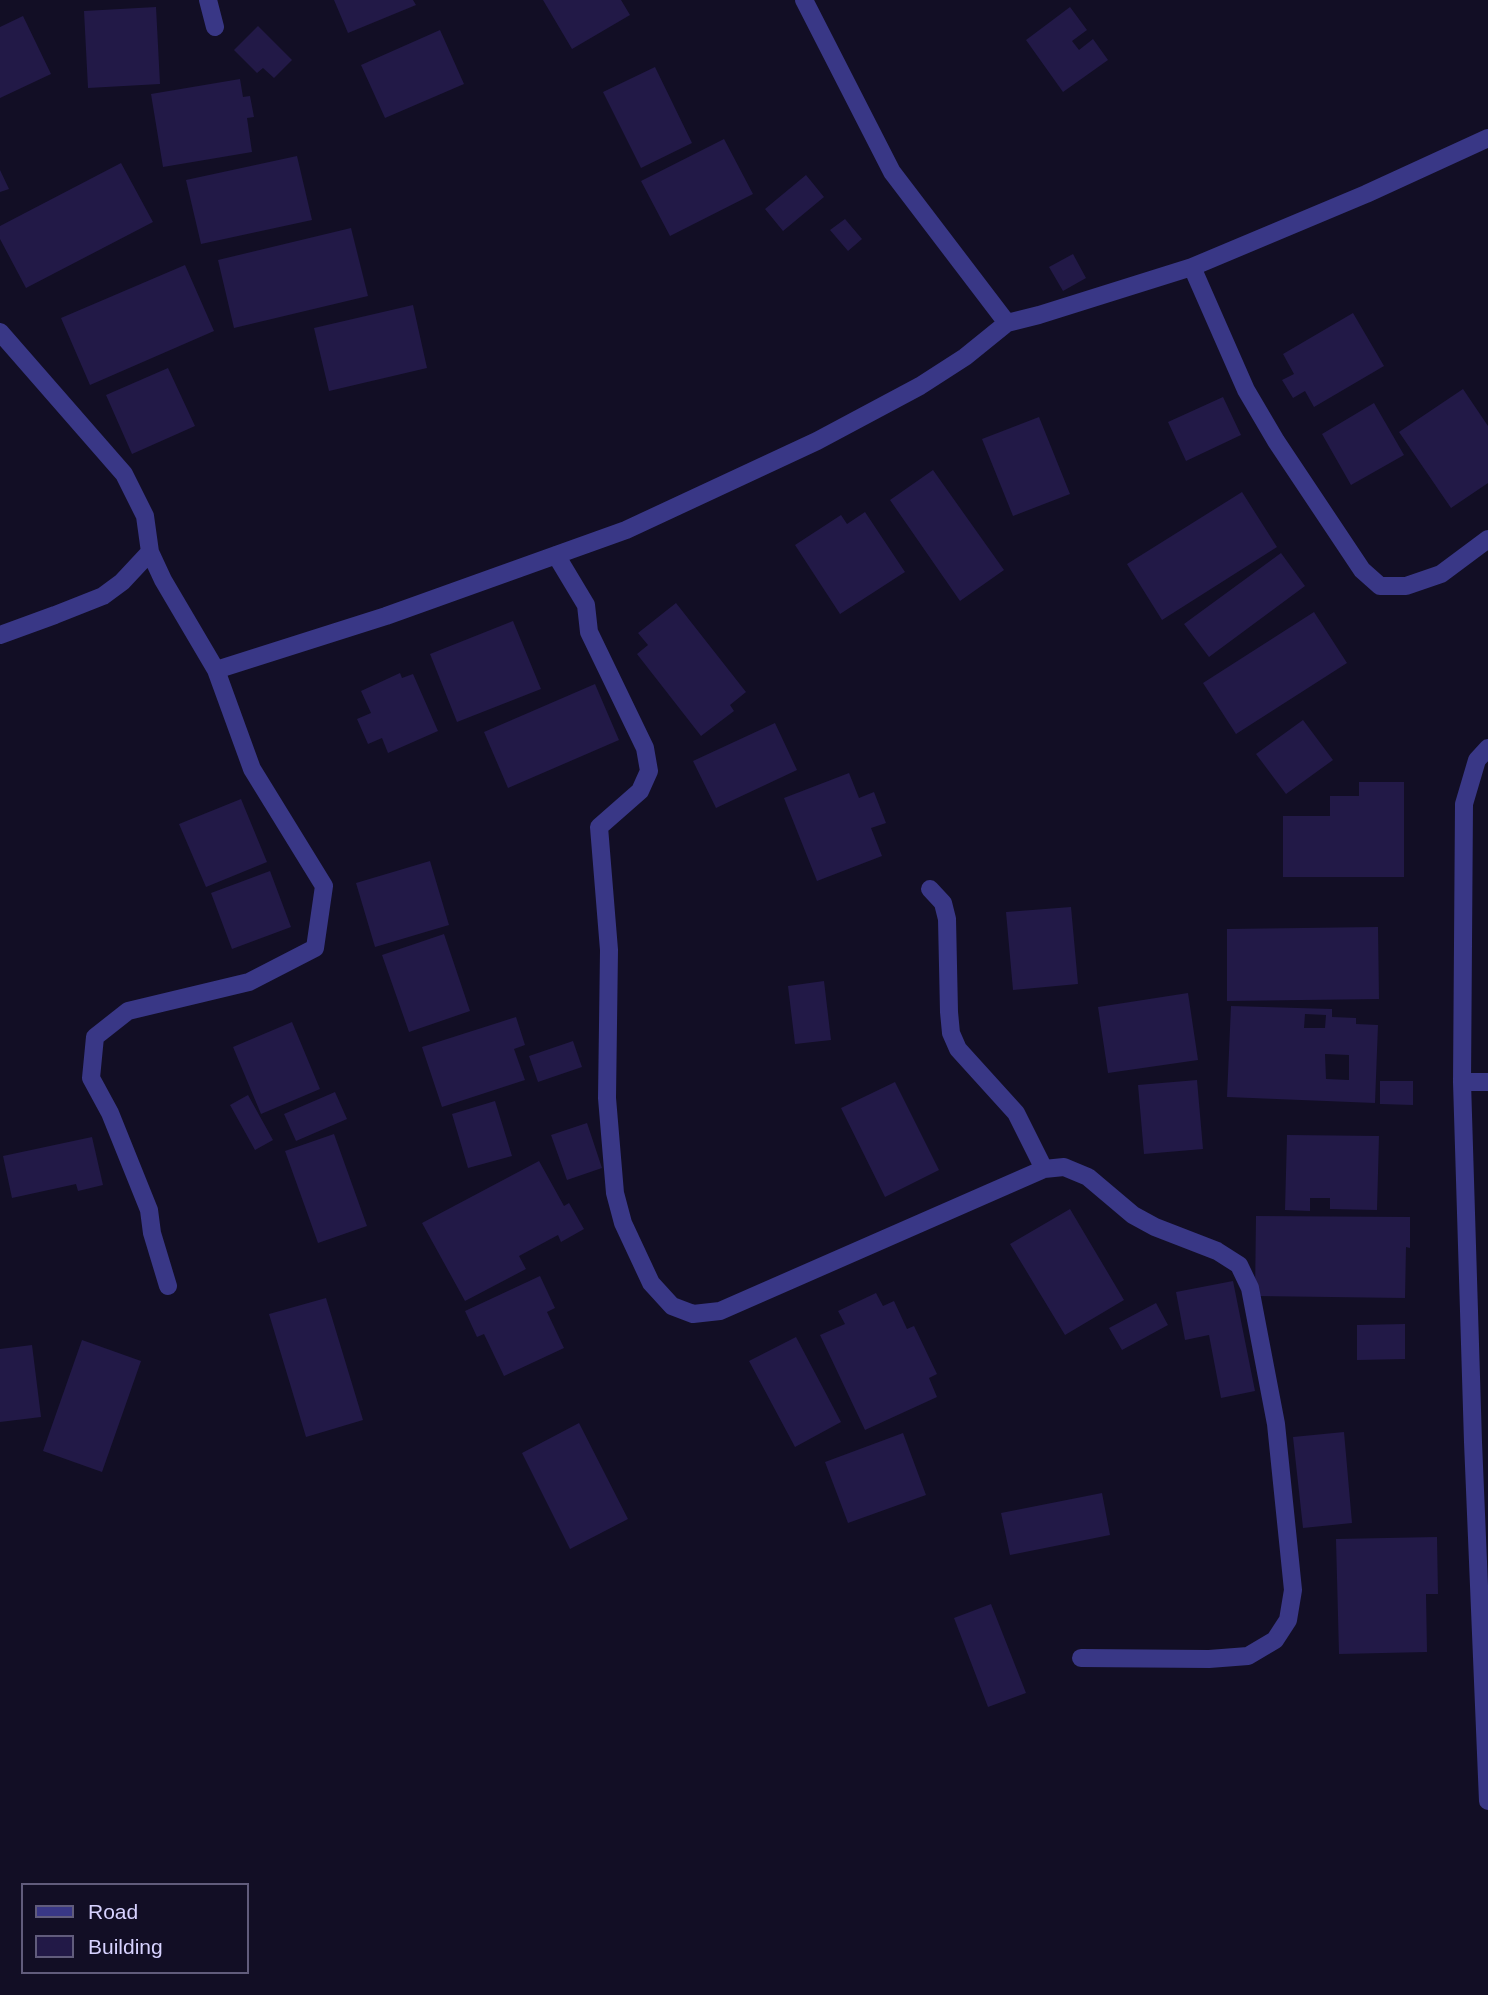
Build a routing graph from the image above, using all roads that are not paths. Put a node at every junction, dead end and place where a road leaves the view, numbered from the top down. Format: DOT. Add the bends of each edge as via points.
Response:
graph roads {
  1 [pos="208,0"];
  2 [pos="804,0"];
  3 [pos="215,27"];
  4 [pos="1488,138"];
  5 [pos="1192,267"];
  6 [pos="1007,323"];
  7 [pos="0,332"];
  8 [pos="1488,539"];
  9 [pos="150,552"];
  10 [pos="556,555"];
  11 [pos="0,635"];
  12 [pos="216,670"];
  13 [pos="1488,748"];
  14 [pos="930,889"];
  15 [pos="1462,1082"];
  16 [pos="1488,1082"];
  17 [pos="1044,1169"];
  18 [pos="168,1286"];
  19 [pos="1081,1658"];
  20 [pos="1488,1801"];
  1 -- 3 [label="street"];
  2 -- 6 [label="street" via="892,172"];
  4 -- 5 [label="street"];
  5 -- 6 [label="street"];
  5 -- 8 [label="street" via="1246,390 1362,570 1380,586 1406,586 1441,574"];
  6 -- 10 [label="street" via="920,386 817,442 626,530"];
  7 -- 9 [label="street" via="124,474 145,516"];
  9 -- 11 [label="street" via="103,596"];
  9 -- 12 [label="street"];
  10 -- 12 [label="street"];
  10 -- 17 [label="street" via="586,605 589,632 645,748 649,771 640,791 599,827 609,950 607,1098 615,1193 623,1223 651,1283 672,1306 693,1314 720,1311"];
  12 -- 18 [label="street" via="251,769 324,886 315,948 249,982 128,1011 95,1037 92,1078 149,1210"];
  13 -- 15 [label="street" via="1477,760 1464,804"];
  14 -- 17 [label="street" via="943,904 947,919 951,1032 958,1049 1016,1113"];
  15 -- 16 [label="street"];
  15 -- 20 [label="street"];
  17 -- 19 [label="street" via="1064,1167 1088,1177 1133,1215 1239,1265 1250,1288 1276,1424 1293,1590 1288,1620 1275,1640 1248,1656"];
}
